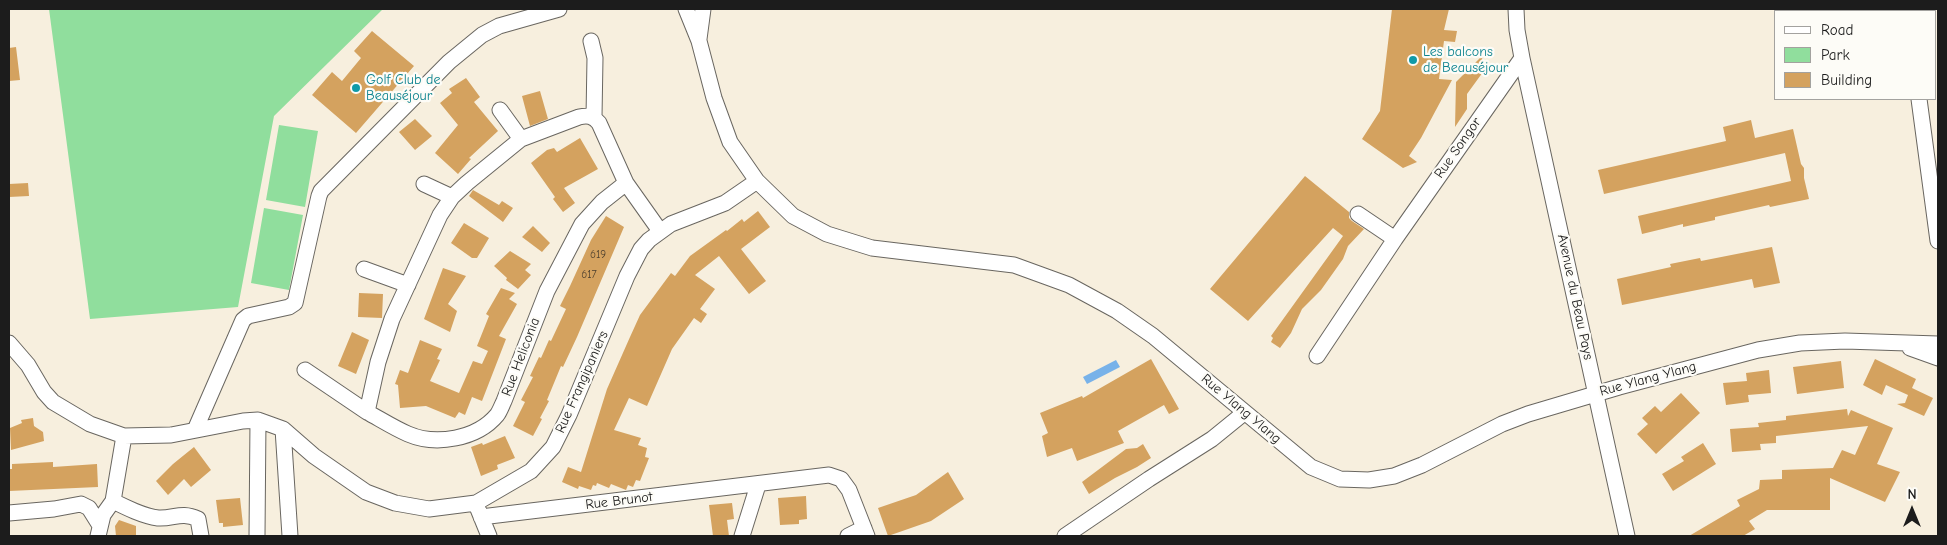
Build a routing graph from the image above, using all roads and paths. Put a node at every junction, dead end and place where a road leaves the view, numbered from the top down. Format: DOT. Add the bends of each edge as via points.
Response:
graph roads {
  1 [pos="559,9"];
  2 [pos="686,9"];
  3 [pos="703,9"];
  4 [pos="1516,9"];
  5 [pos="592,41"];
  6 [pos="699,41"];
  7 [pos="1522,58"];
  8 [pos="1919,100"];
  9 [pos="500,110"];
  10 [pos="594,117"];
  11 [pos="521,139"];
  12 [pos="757,181"];
  13 [pos="626,183"];
  14 [pos="424,184"];
  15 [pos="452,197"];
  16 [pos="1358,214"];
  17 [pos="660,231"];
  18 [pos="1395,239"];
  19 [pos="1938,241"];
  20 [pos="364,269"];
  21 [pos="408,285"];
  22 [pos="9,343"];
  23 [pos="1897,343"];
  24 [pos="1938,344"];
  25 [pos="1317,356"];
  26 [pos="1938,358"];
  27 [pos="305,370"];
  28 [pos="1596,394"];
  29 [pos="367,412"];
  30 [pos="1244,413"];
  31 [pos="258,420"];
  32 [pos="284,429"];
  33 [pos="195,430"];
  34 [pos="124,436"];
  35 [pos="758,485"];
  36 [pos="113,500"];
  37 [pos="478,510"];
  38 [pos="9,513"];
  39 [pos="99,530"];
  40 [pos="865,532"];
  41 [pos="201,536"];
  42 [pos="257,536"];
  43 [pos="290,536"];
  44 [pos="488,536"];
  45 [pos="742,536"];
  46 [pos="848,536"];
  47 [pos="1065,536"];
  48 [pos="1626,536"];
  1 -- 33 [label="street" via="499,26 482,35 449,62 321,191 295,302 289,307 243,320"];
  2 -- 6 [label="street"];
  3 -- 6 [label="street"];
  4 -- 7 [label="street, Avenue du Beau Pays"];
  5 -- 10 [label="street" via="595,58"];
  6 -- 12 [label="street, Rue Ylang Ylang" via="730,142"];
  7 -- 18 [label="street, Rue Songor"];
  7 -- 28 [label="street, Avenue du Beau Pays"];
  8 -- 19 [label="street"];
  9 -- 11 [label="street"];
  10 -- 11 [label="street" via="579,117"];
  10 -- 13 [label="street"];
  11 -- 15 [label="street"];
  12 -- 17 [label="street, Rue Frangipaniers" via="726,203"];
  12 -- 30 [label="street, Rue Ylang Ylang" via="793,216 827,234 872,248 1014,265 1069,285 1117,310 1153,336"];
  13 -- 17 [label="street"];
  13 -- 29 [label="street, Rue Heliconia" via="582,224 547,291 504,401 484,426 461,436 426,439 408,434"];
  14 -- 15 [label="street"];
  15 -- 21 [label="street" via="440,215"];
  16 -- 18 [label="street"];
  17 -- 37 [label="street, Rue Frangipaniers" via="641,249 627,276 553,447 531,471"];
  18 -- 25 [label="street, Rue Songor"];
  20 -- 21 [label="street"];
  21 -- 29 [label="street" via="378,362"];
  22 -- 34 [label="street, Rue Frangipaniers" via="53,402 90,424"];
  23 -- 24 [label="street, Rue Ylang Ylang"];
  23 -- 26 [label="street, Rue Ylang Ylang"];
  23 -- 28 [label="street, Rue Ylang Ylang" via="1800,343 1758,350"];
  27 -- 29 [label="street, Rue Heliconia"];
  28 -- 30 [label="street, Rue Ylang Ylang" via="1502,424 1394,476 1368,480 1340,479 1311,467"];
  28 -- 48 [label="street, Avenue du Beau Pays"];
  30 -- 47 [label="street" via="1212,439"];
  31 -- 32 [label="street, Rue Frangipaniers"];
  31 -- 33 [label="street, Rue Frangipaniers"];
  31 -- 42 [label="street"];
  32 -- 37 [label="street, Rue Frangipaniers" via="314,456 366,492 395,503 430,510"];
  32 -- 43 [label="street"];
  33 -- 34 [label="street, Rue Frangipaniers"];
  34 -- 36 [label="street"];
  35 -- 37 [label="street, Rue Brunot"];
  35 -- 40 [label="street, Rue Brunot" via="829,475 841,479 849,490"];
  35 -- 45 [label="street"];
  36 -- 39 [label="street" via="103,514"];
  36 -- 41 [label="street" via="156,518 189,515 198,519"];
  37 -- 44 [label="street"];
  38 -- 39 [label="street" via="81,504 89,508"];
  40 -- 46 [label="street"];
}
